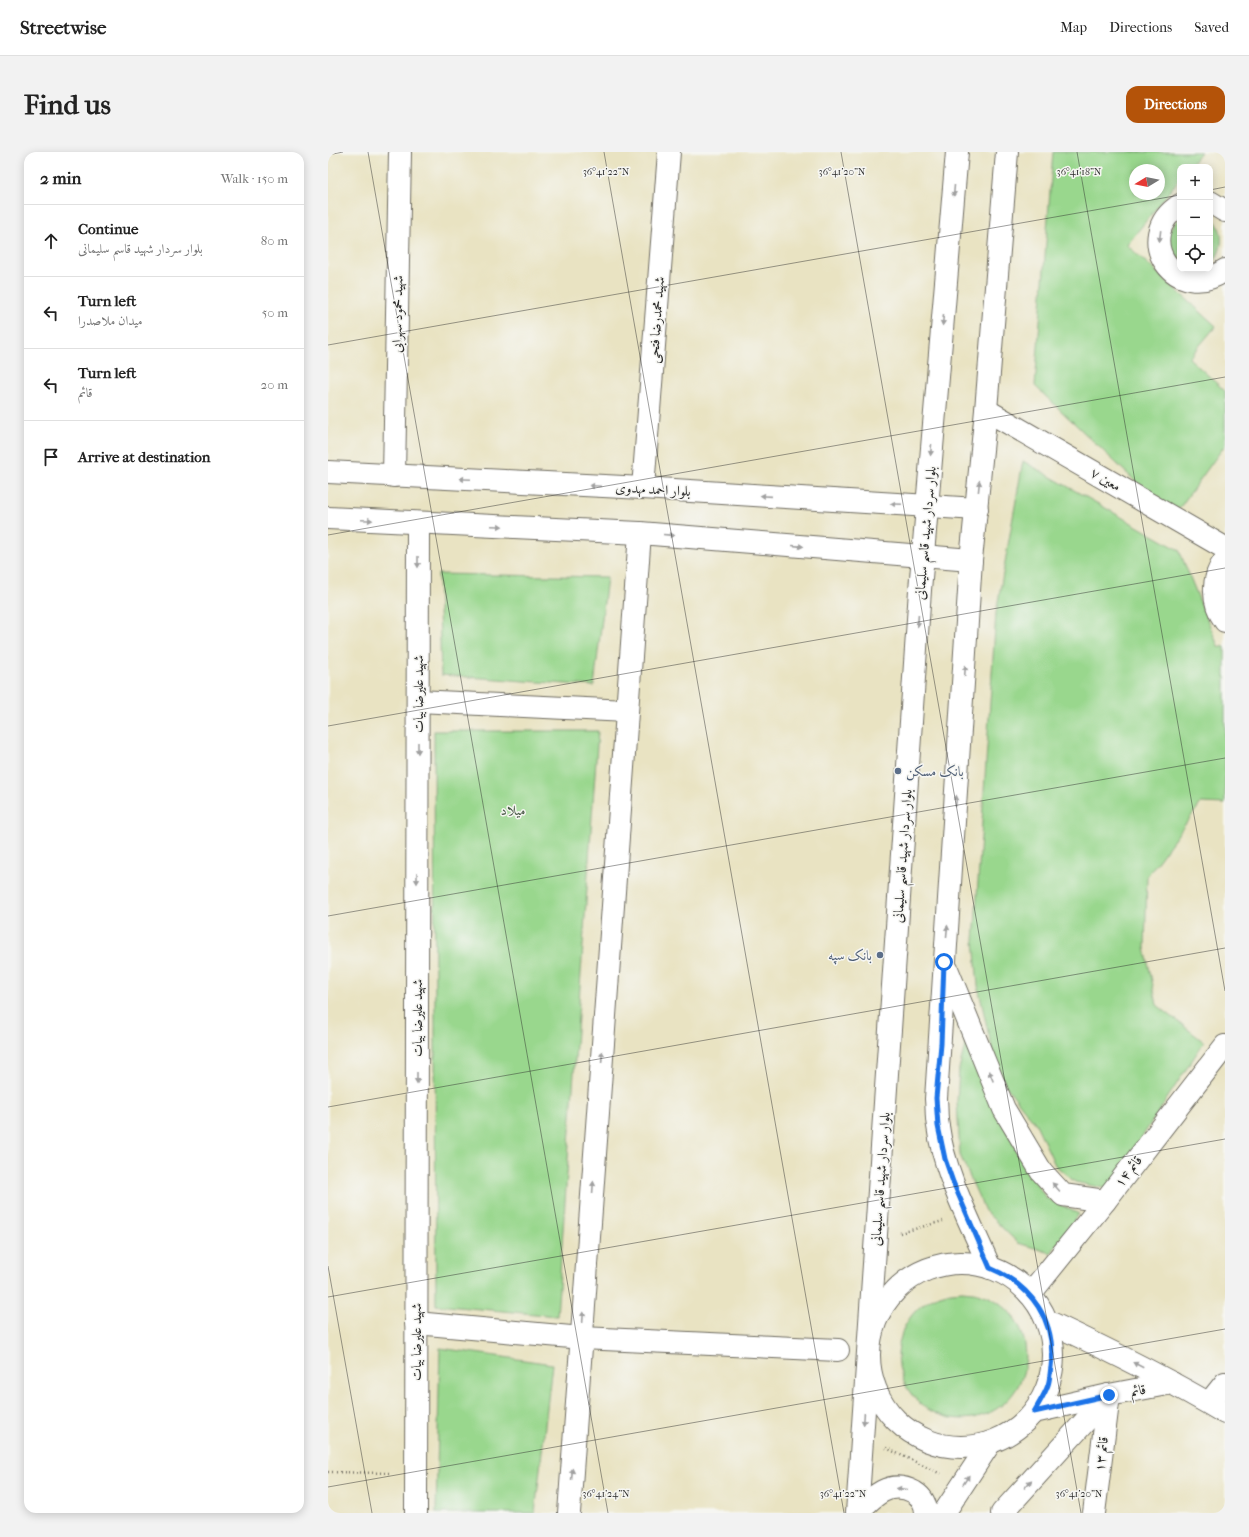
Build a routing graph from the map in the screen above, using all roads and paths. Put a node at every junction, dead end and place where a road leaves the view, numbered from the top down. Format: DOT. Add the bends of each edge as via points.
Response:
graph roads {
  1 [pos="400,152"];
  2 [pos="669,152"];
  3 [pos="957,152"];
  4 [pos="1007,152"];
  5 [pos="1213,204"];
  6 [pos="1177,207"];
  7 [pos="1225,211"];
  8 [pos="1225,270"];
  9 [pos="986,410"];
  10 [pos="328,472"];
  11 [pos="394,476"];
  12 [pos="643,488"];
  13 [pos="926,506"];
  14 [pos="977,508"];
  15 [pos="328,518"];
  16 [pos="418,523"];
  17 [pos="640,533"];
  18 [pos="1225,548"];
  19 [pos="922,556"];
  20 [pos="971,560"];
  21 [pos="1225,560"];
  22 [pos="1225,620"];
  23 [pos="418,701"];
  24 [pos="627,711"];
  25 [pos="944,962"];
  26 [pos="1225,1046"];
  27 [pos="1105,1201"];
  28 [pos="967,1215"];
  29 [pos="876,1239"];
  30 [pos="990,1268"];
  31 [pos="1030,1294"];
  32 [pos="1047,1321"];
  33 [pos="416,1323"];
  34 [pos="582,1338"];
  35 [pos="838,1350"];
  36 [pos="869,1352"];
  37 [pos="1172,1383"];
  38 [pos="1225,1383"];
  39 [pos="1109,1395"];
  40 [pos="1217,1408"];
  41 [pos="1034,1412"];
  42 [pos="863,1437"];
  43 [pos="990,1443"];
  44 [pos="328,1472"];
  45 [pos="416,1473"];
  46 [pos="963,1484"];
  47 [pos="416,1513"];
  48 [pos="569,1513"];
  49 [pos="857,1513"];
  50 [pos="926,1513"];
  51 [pos="944,1513"];
  52 [pos="1002,1513"];
  53 [pos="1094,1513"];
  1 -- 11 [label="main road, شهید محمود سهرابی"];
  2 -- 12 [label="main road, شهید محمدرضا فتحی"];
  3 -- 13 [label="main road, بلوار سردار شهید قاسم سلیمانی, one-way"];
  4 -- 9 [label="main road"];
  5 -- 7 [label="main road"];
  6 -- 8 [label="main road, one-way" via="1163,222 1159,235 1159,247 1170,270 1180,277 1192,280 1205,280"];
  14 -- 9 [label="main road, one-way"];
  9 -- 18 [label="main road, معین ۷"];
  10 -- 11 [label="main road, بلوار احمد مهدوی"];
  12 -- 11 [label="main road, بلوار احمد مهدوی, one-way"];
  13 -- 12 [label="main road, بلوار احمد مهدوی, one-way"];
  13 -- 14 [label="main road, بلوار احمد مهدوی"];
  13 -- 19 [label="main road, بلوار سردار شهید قاسم سلیمانی"];
  14 -- 20 [label="main road"];
  15 -- 16 [label="main road, one-way"];
  16 -- 17 [label="main road, one-way"];
  16 -- 23 [label="main road, شهید علیرضا بیات, one-way"];
  17 -- 19 [label="main road, one-way"];
  17 -- 24 [label="main road"];
  19 -- 20 [label="main road"];
  19 -- 29 [label="main road, بلوار سردار شهید قاسم سلیمانی, one-way"];
  25 -- 20 [label="main road, one-way" via="951,890"];
  21 -- 22 [label="main road" via="1215,581 1215,598 1220,615"];
  23 -- 24 [label="main road"];
  23 -- 33 [label="main road, شهید علیرضا بیات, one-way"];
  34 -- 24 [label="main road, one-way"];
  27 -- 25 [label="main road, one-way" via="1063,1195 1041,1171 1004,1108"];
  25 -- 28 [label="main road" via="936,1098 938,1126 945,1159"];
  26 -- 27 [label="main road, قائم ۱۴"];
  27 -- 31 [label="main road, قائم ۱۴"];
  28 -- 29 [label="path"];
  28 -- 30 [label="main road"];
  29 -- 36 [label="main road, بلوار سردار شهید قاسم سلیمانی"];
  30 -- 31 [label="main road" via="1005,1274"];
  30 -- 36 [label="main road" via="974,1264 947,1264 912,1277 899,1287 879,1313"];
  31 -- 32 [label="main road"];
  37 -- 32 [label="main road, قائم, one-way"];
  32 -- 41 [label="main road" via="1053,1352 1049,1384"];
  33 -- 34 [label="main road"];
  33 -- 45 [label="main road, شهید علیرضا بیات"];
  34 -- 35 [label="main road"];
  48 -- 34 [label="main road, one-way"];
  36 -- 42 [label="main road, بلوار سردار شهید قاسم سلیمانی, one-way"];
  36 -- 43 [label="main road" via="877,1392 888,1412 904,1428 924,1440 945,1446 968,1448"];
  37 -- 39 [label="main road, قائم"];
  37 -- 40 [label="main road, قائم"];
  38 -- 40 [label="main road"];
  39 -- 41 [label="main road, قائم"];
  52 -- 39 [label="main road, one-way"];
  39 -- 53 [label="main road, قائم ۱۳"];
  41 -- 43 [label="main road" via="1019,1427"];
  42 -- 46 [label="path"];
  42 -- 49 [label="main road, بلوار سردار شهید قاسم سلیمانی"];
  46 -- 43 [label="main road, one-way"];
  44 -- 45 [label="path"];
  45 -- 47 [label="main road, شهید علیرضا بیات"];
  46 -- 51 [label="main road"];
  50 -- 49 [label="main road, one-way" via="920,1495 905,1487 892,1488 876,1494"];
}
